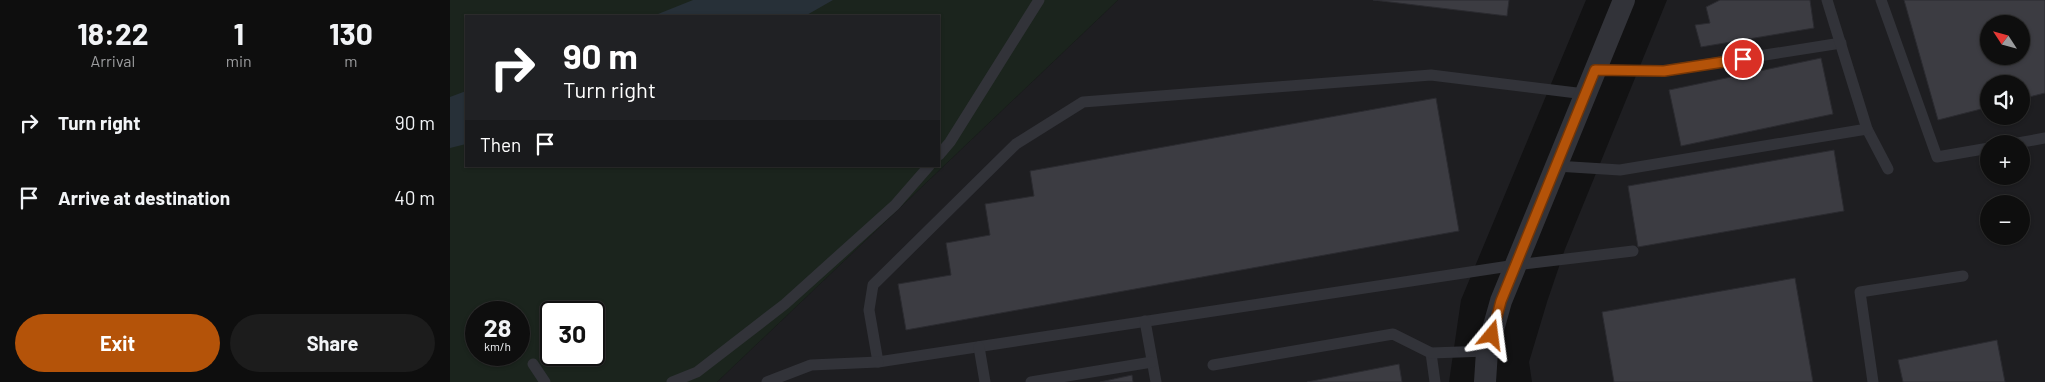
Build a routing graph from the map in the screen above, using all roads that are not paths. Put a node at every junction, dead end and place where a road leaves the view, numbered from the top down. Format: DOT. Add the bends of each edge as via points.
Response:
graph roads {
  1 [pos="1040,0"];
  2 [pos="1624,0"];
  3 [pos="1828,0"];
  4 [pos="1881,0"];
  5 [pos="1841,43"];
  6 [pos="1595,70"];
  7 [pos="1586,94"];
  8 [pos="1867,129"];
  9 [pos="2045,138"];
  10 [pos="2030,141"];
  11 [pos="1980,150"];
  12 [pos="940,154"];
  13 [pos="1556,166"];
  14 [pos="928,167"];
  15 [pos="1888,169"];
  16 [pos="1633,251"];
  17 [pos="1516,265"];
  18 [pos="1963,276"];
  19 [pos="1145,321"];
  20 [pos="979,346"];
  21 [pos="1487,351"];
  22 [pos="1432,353"];
  23 [pos="878,362"];
  24 [pos="1152,362"];
  25 [pos="533,364"];
  26 [pos="1213,365"];
  27 [pos="545,382"];
  28 [pos="672,382"];
  29 [pos="767,382"];
  30 [pos="985,382"];
  31 [pos="1031,382"];
  32 [pos="1156,382"];
  33 [pos="1435,382"];
  34 [pos="1485,382"];
  35 [pos="1873,382"];
  1 -- 12 [label="lane"];
  2 -- 6 [label="street"];
  3 -- 5 [label="lane"];
  4 -- 11 [label="lane" via="1937,157"];
  5 -- 6 [label="lane" via="1664,71"];
  5 -- 8 [label="lane"];
  6 -- 7 [label="street"];
  7 -- 13 [label="street"];
  7 -- 23 [label="lane" via="1431,75 1083,102 1016,144 873,285 868,310"];
  8 -- 13 [label="lane" via="1620,170"];
  8 -- 15 [label="lane"];
  9 -- 10 [label="lane"];
  13 -- 17 [label="street"];
  14 -- 28 [label="lane" via="895,205 785,304 697,372"];
  16 -- 17 [label="lane"];
  17 -- 19 [label="lane"];
  17 -- 21 [label="street" via="1501,301"];
  18 -- 35 [label="lane" via="1860,292"];
  19 -- 20 [label="lane"];
  19 -- 24 [label="lane"];
  20 -- 23 [label="lane"];
  20 -- 30 [label="lane"];
  21 -- 22 [label="lane"];
  21 -- 34 [label="street"];
  22 -- 26 [label="lane" via="1393,334"];
  22 -- 33 [label="lane"];
  23 -- 29 [label="lane" via="811,365"];
  24 -- 31 [label="lane"];
  24 -- 32 [label="lane"];
  25 -- 27 [label="lane"];
}
